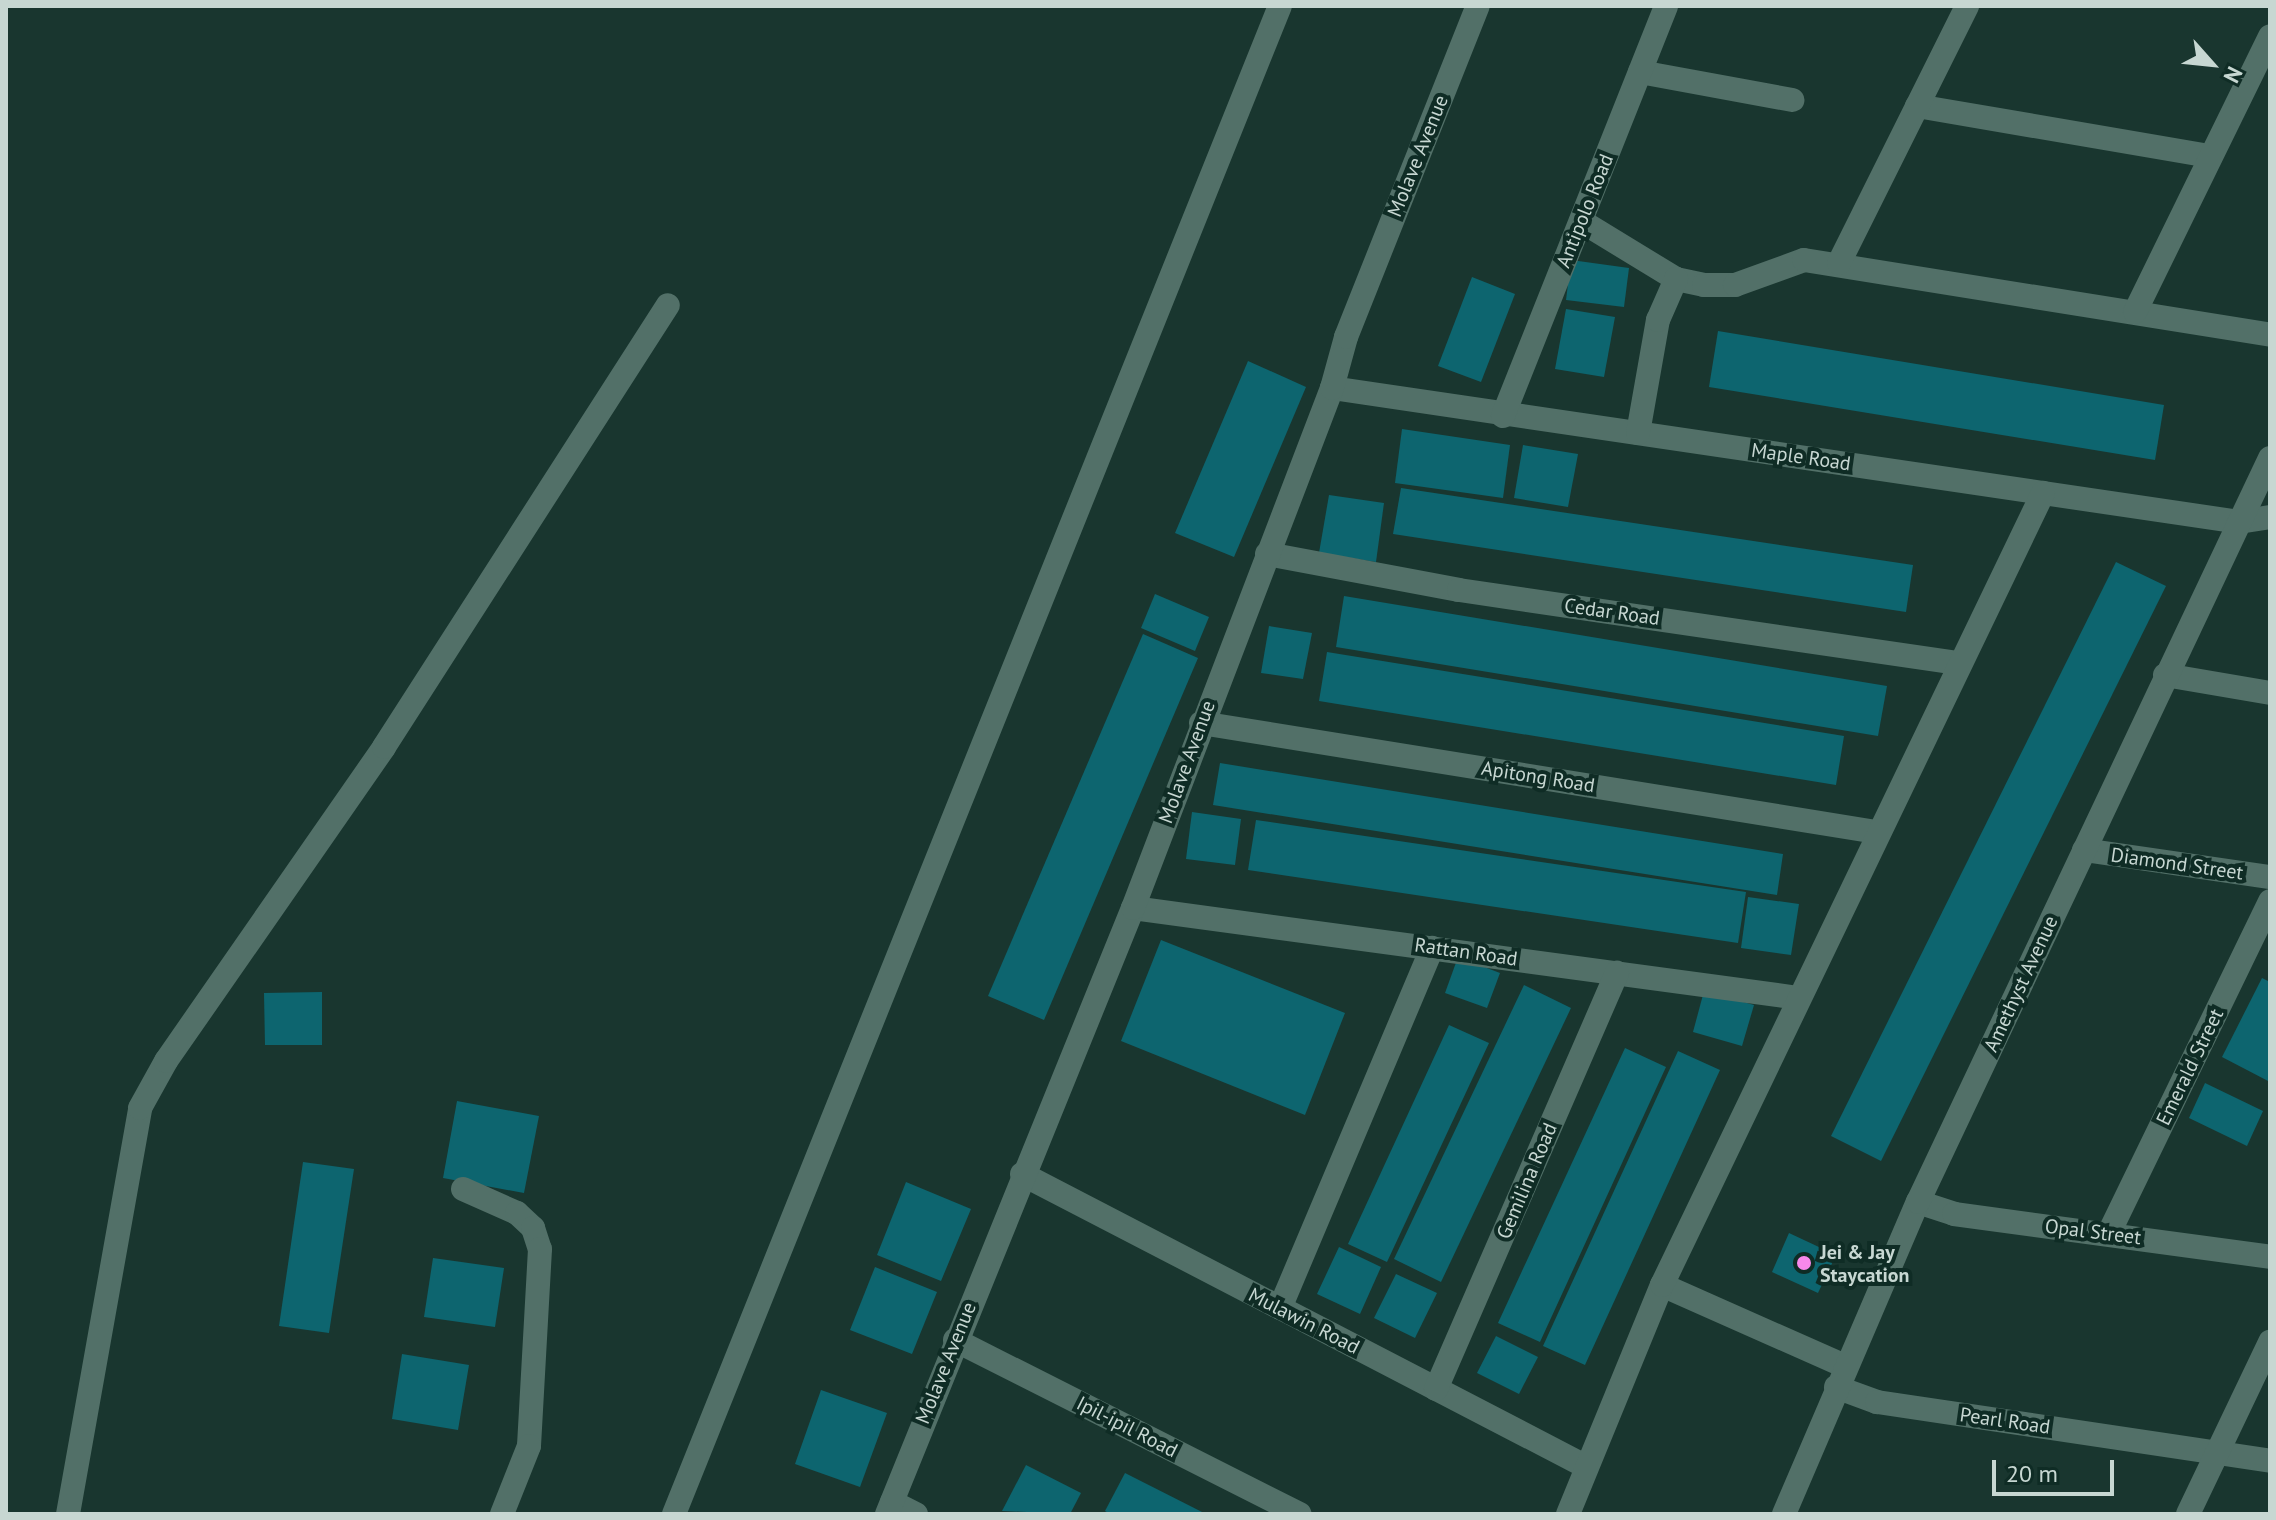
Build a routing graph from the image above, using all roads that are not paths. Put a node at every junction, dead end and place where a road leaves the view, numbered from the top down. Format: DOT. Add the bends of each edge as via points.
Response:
graph roads {
  1 [pos="1280,6"];
  2 [pos="1478,6"];
  3 [pos="1666,6"];
  4 [pos="1967,6"];
  5 [pos="2270,36"];
  6 [pos="1640,72"];
  7 [pos="1792,100"];
  8 [pos="1917,106"];
  9 [pos="2211,156"];
  10 [pos="1581,221"];
  11 [pos="1839,263"];
  12 [pos="1676,279"];
  13 [pos="668,305"];
  14 [pos="2135,312"];
  15 [pos="2270,335"];
  16 [pos="1332,388"];
  17 [pos="1503,416"];
  18 [pos="1638,433"];
  19 [pos="2270,458"];
  20 [pos="2043,493"];
  21 [pos="2270,517"];
  22 [pos="2239,522"];
  23 [pos="1267,554"];
  24 [pos="1957,663"];
  25 [pos="2165,675"];
  26 [pos="2270,693"];
  27 [pos="1201,723"];
  28 [pos="1876,832"];
  29 [pos="2084,850"];
  30 [pos="2270,877"];
  31 [pos="2270,901"];
  32 [pos="1133,908"];
  33 [pos="1432,948"];
  34 [pos="1617,973"];
  35 [pos="1799,998"];
  36 [pos="1022,1174"];
  37 [pos="463,1189"];
  38 [pos="1918,1202"];
  39 [pos="2109,1233"];
  40 [pos="2270,1257"];
  41 [pos="1662,1285"];
  42 [pos="1280,1308"];
  43 [pos="955,1340"];
  44 [pos="2270,1342"];
  45 [pos="1840,1376"];
  46 [pos="1436,1389"];
  47 [pos="2218,1452"];
  48 [pos="2270,1461"];
  49 [pos="1587,1467"];
  50 [pos="890,1508"];
  51 [pos="68,1514"];
  52 [pos="502,1514"];
  53 [pos="674,1514"];
  54 [pos="916,1514"];
  55 [pos="1299,1514"];
  56 [pos="1568,1514"];
  57 [pos="1784,1514"];
  58 [pos="2188,1514"];
  1 -- 53 [label="street"];
  2 -- 16 [label="street, Molave Avenue" via="1346,337"];
  3 -- 6 [label="street, Antipolo Road"];
  4 -- 8 [label="street"];
  5 -- 9 [label="street"];
  6 -- 7 [label="street"];
  6 -- 10 [label="street, Antipolo Road"];
  8 -- 9 [label="street"];
  8 -- 11 [label="street"];
  9 -- 14 [label="street"];
  10 -- 12 [label="street"];
  10 -- 17 [label="street, Antipolo Road"];
  11 -- 12 [label="street" via="1804,260 1735,285"];
  11 -- 14 [label="street"];
  12 -- 18 [label="street" via="1658,320"];
  13 -- 51 [label="street" via="384,747 166,1061 140,1108"];
  14 -- 15 [label="street"];
  16 -- 17 [label="street, Maple Road"];
  16 -- 23 [label="street, Molave Avenue"];
  17 -- 18 [label="street, Maple Road"];
  18 -- 20 [label="street, Maple Road"];
  19 -- 22 [label="street, Amethyst Avenue"];
  20 -- 22 [label="street, Maple Road"];
  20 -- 24 [label="street"];
  21 -- 22 [label="street, Maple Road"];
  22 -- 25 [label="street, Amethyst Avenue"];
  23 -- 24 [label="street, Cedar Road" via="1459,590"];
  23 -- 27 [label="street, Molave Avenue"];
  24 -- 28 [label="street"];
  25 -- 26 [label="street"];
  25 -- 29 [label="street, Amethyst Avenue"];
  27 -- 28 [label="street, Apitong Road"];
  27 -- 32 [label="street, Molave Avenue"];
  28 -- 35 [label="street"];
  29 -- 30 [label="street, Diamond Street"];
  29 -- 38 [label="street, Amethyst Avenue"];
  31 -- 39 [label="street, Emerald Street"];
  32 -- 33 [label="street, Rattan Road"];
  32 -- 36 [label="street, Molave Avenue"];
  33 -- 34 [label="street, Rattan Road"];
  33 -- 42 [label="street"];
  34 -- 35 [label="street, Rattan Road"];
  34 -- 46 [label="street, Gemilina Road"];
  35 -- 41 [label="street"];
  36 -- 42 [label="street, Mulawin Road"];
  36 -- 43 [label="street, Molave Avenue"];
  37 -- 52 [label="street" via="517,1213 533,1228 540,1249 529,1446"];
  38 -- 39 [label="street, Opal Street" via="1954,1214"];
  38 -- 45 [label="street, Amethyst Avenue"];
  39 -- 40 [label="street, Opal Street"];
  41 -- 45 [label="street, Pearl Road"];
  41 -- 49 [label="street"];
  42 -- 46 [label="street, Mulawin Road"];
  43 -- 50 [label="street, Molave Avenue"];
  43 -- 55 [label="street, Ipil-ipil Road"];
  44 -- 47 [label="street"];
  45 -- 47 [label="street, Pearl Road" via="1877,1402"];
  45 -- 57 [label="street, Amethyst Avenue"];
  46 -- 49 [label="street, Mulawin Road"];
  47 -- 48 [label="street, Pearl Road"];
  47 -- 58 [label="street"];
  49 -- 56 [label="street"];
  50 -- 54 [label="street"];
}
